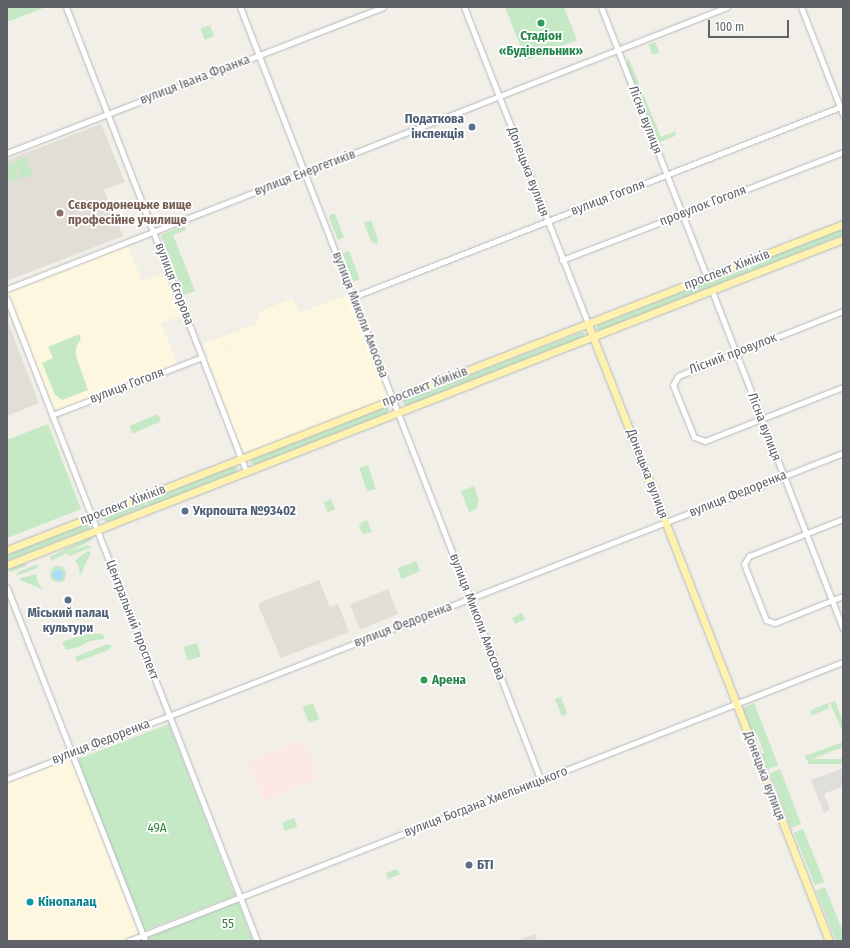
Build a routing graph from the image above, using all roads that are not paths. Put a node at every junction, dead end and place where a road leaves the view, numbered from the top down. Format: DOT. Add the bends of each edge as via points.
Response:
graph roads {
  1 [pos="66,7"];
  2 [pos="240,7"];
  3 [pos="384,7"];
  4 [pos="464,7"];
  5 [pos="601,7"];
  6 [pos="727,7"];
  7 [pos="801,7"];
  8 [pos="618,50"];
  9 [pos="259,55"];
  10 [pos="499,98"];
  11 [pos="840,107"];
  12 [pos="107,114"];
  13 [pos="843,115"];
  14 [pos="843,152"];
  15 [pos="7,153"];
  16 [pos="305,173"];
  17 [pos="666,175"];
  18 [pos="682,214"];
  19 [pos="547,221"];
  20 [pos="843,224"];
  21 [pos="153,232"];
  22 [pos="843,239"];
  23 [pos="562,260"];
  24 [pos="706,278"];
  25 [pos="7,289"];
  26 [pos="712,291"];
  27 [pos="353,297"];
  28 [pos="7,299"];
  29 [pos="843,311"];
  30 [pos="588,324"];
  31 [pos="593,336"];
  32 [pos="736,353"];
  33 [pos="202,357"];
  34 [pos="843,387"];
  35 [pos="393,400"];
  36 [pos="398,413"];
  37 [pos="52,415"];
  38 [pos="761,419"];
  39 [pos="843,453"];
  40 [pos="242,459"];
  41 [pos="246,472"];
  42 [pos="783,476"];
  43 [pos="92,517"];
  44 [pos="843,519"];
  45 [pos="666,524"];
  46 [pos="97,530"];
  47 [pos="805,533"];
  48 [pos="7,550"];
  49 [pos="7,565"];
  50 [pos="7,588"];
  51 [pos="843,596"];
  52 [pos="470,599"];
  53 [pos="832,601"];
  54 [pos="843,629"];
  55 [pos="843,662"];
  56 [pos="736,704"];
  57 [pos="169,716"];
  58 [pos="72,754"];
  59 [pos="7,779"];
  60 [pos="541,781"];
  61 [pos="240,898"];
  62 [pos="143,935"];
  63 [pos="128,941"];
  64 [pos="145,941"];
  65 [pos="257,941"];
  66 [pos="829,941"];
  1 -- 12 [label="street, вулиця Єгорова"];
  2 -- 9 [label="street, вулиця Миколи Амосова"];
  3 -- 9 [label="street, вулиця Івана Франка"];
  4 -- 10 [label="street, Донецька вулиця"];
  5 -- 8 [label="street, Лісна вулиця"];
  6 -- 8 [label="street"];
  7 -- 11 [label="street"];
  8 -- 10 [label="street, вулиця Енергетиків"];
  8 -- 17 [label="street, Лісна вулиця"];
  9 -- 12 [label="street, вулиця Івана Франка"];
  9 -- 16 [label="street, вулиця Миколи Амосова"];
  10 -- 16 [label="street, вулиця Енергетиків"];
  10 -- 19 [label="street, Донецька вулиця"];
  11 -- 13 [label="street"];
  11 -- 17 [label="street, вулиця Гоголя"];
  12 -- 15 [label="street, вулиця Івана Франка"];
  12 -- 21 [label="street, вулиця Єгорова"];
  14 -- 18 [label="street, провулок Гоголя"];
  16 -- 21 [label="street, вулиця Енергетиків"];
  16 -- 27 [label="street, вулиця Миколи Амосова"];
  17 -- 18 [label="street, Лісна вулиця"];
  17 -- 19 [label="street, вулиця Гоголя"];
  18 -- 23 [label="street, провулок Гоголя"];
  18 -- 24 [label="street, Лісна вулиця"];
  19 -- 23 [label="street, Донецька вулиця"];
  19 -- 27 [label="street, вулиця Гоголя"];
  20 -- 24 [label="main road, проспект Хіміків"];
  21 -- 25 [label="street, вулиця Енергетиків"];
  21 -- 33 [label="street, вулиця Єгорова"];
  22 -- 26 [label="main road, проспект Хіміків"];
  23 -- 30 [label="street, Донецька вулиця"];
  24 -- 30 [label="main road, проспект Хіміків"];
  26 -- 31 [label="main road, проспект Хіміків"];
  26 -- 32 [label="street, Лісна вулиця"];
  27 -- 35 [label="street, вулиця Миколи Амосова"];
  28 -- 37 [label="street, Центральний проспект"];
  29 -- 32 [label="street, Лісний провулок"];
  30 -- 31 [label="main road, Донецька вулиця"];
  30 -- 35 [label="main road, проспект Хіміків"];
  31 -- 36 [label="main road, проспект Хіміків"];
  31 -- 45 [label="main road, Донецька вулиця"];
  32 -- 38 [label="street, Лісна вулиця"];
  32 -- 38 [label="street, Лісний провулок" via="678,376 673,385 694,437 705,441"];
  33 -- 37 [label="street, вулиця Гоголя"];
  33 -- 40 [label="street, вулиця Єгорова"];
  34 -- 38 [label="street, Лісний провулок"];
  35 -- 36 [label="street, вулиця Миколи Амосова"];
  35 -- 40 [label="main road, проспект Хіміків"];
  36 -- 41 [label="main road, проспект Хіміків"];
  36 -- 52 [label="street, вулиця Миколи Амосова"];
  37 -- 43 [label="street, Центральний проспект"];
  38 -- 42 [label="street, Лісна вулиця"];
  39 -- 42 [label="street, вулиця Федоренка"];
  40 -- 41 [label="street, вулиця Єгорова"];
  40 -- 43 [label="main road, проспект Хіміків"];
  41 -- 46 [label="main road, проспект Хіміків"];
  42 -- 45 [label="street, вулиця Федоренка"];
  42 -- 47 [label="street, Лісна вулиця"];
  43 -- 46 [label="street, Центральний проспект"];
  43 -- 48 [label="main road, проспект Хіміків"];
  44 -- 47 [label="street"];
  45 -- 52 [label="street, вулиця Федоренка"];
  45 -- 56 [label="main road, Донецька вулиця"];
  46 -- 49 [label="main road, проспект Хіміків"];
  46 -- 57 [label="street, Центральний проспект"];
  47 -- 53 [label="street, Лісна вулиця"];
  47 -- 53 [label="street" via="749,556 744,564 766,620 775,623"];
  50 -- 58 [label="street"];
  51 -- 53 [label="street"];
  52 -- 57 [label="street, вулиця Федоренка"];
  52 -- 60 [label="street, вулиця Миколи Амосова"];
  53 -- 54 [label="street, Лісна вулиця"];
  55 -- 56 [label="street, вулиця Богдана Хмельницького"];
  56 -- 60 [label="street, вулиця Богдана Хмельницького"];
  56 -- 66 [label="main road, Донецька вулиця"];
  57 -- 58 [label="street, вулиця Федоренка"];
  57 -- 61 [label="street, Центральний проспект"];
  58 -- 59 [label="street, вулиця Федоренка"];
  58 -- 62 [label="street"];
  60 -- 61 [label="street, вулиця Богдана Хмельницького"];
  61 -- 62 [label="street, вулиця Богдана Хмельницького"];
  61 -- 65 [label="street, Центральний проспект"];
  62 -- 63 [label="street, вулиця Богдана Хмельницького"];
  62 -- 64 [label="street"];
}
